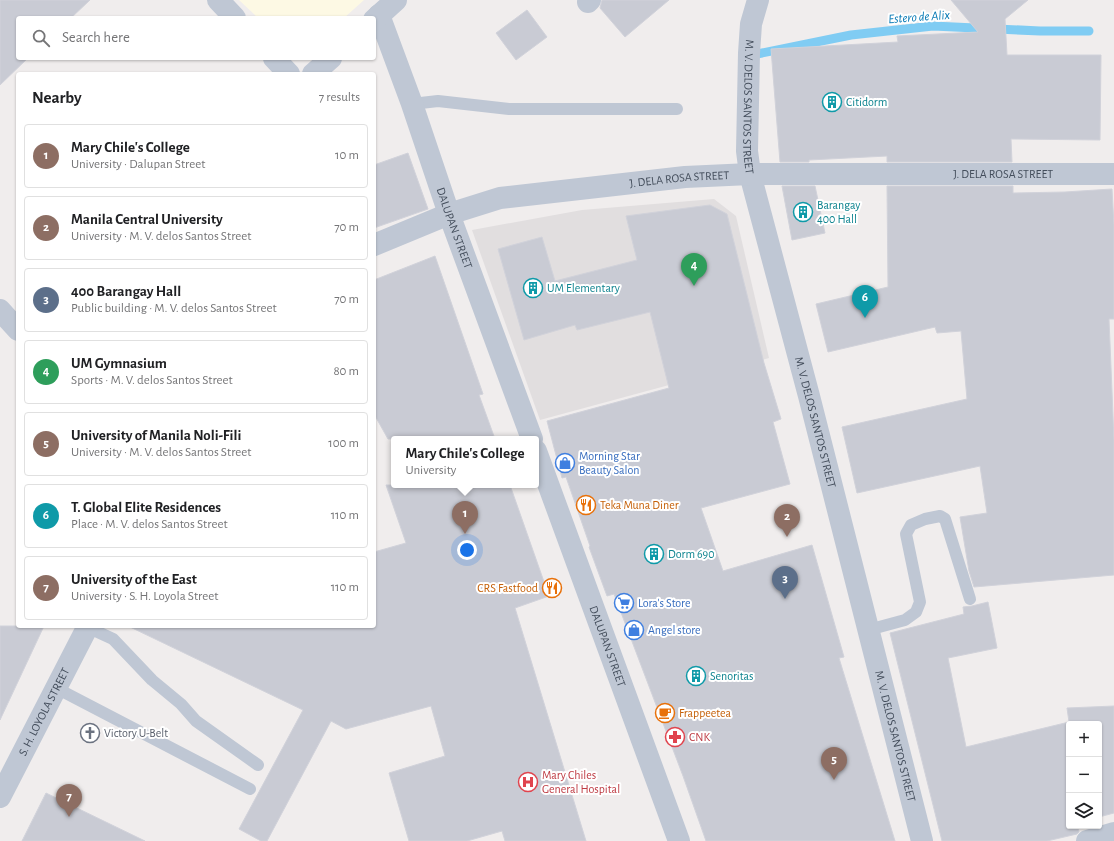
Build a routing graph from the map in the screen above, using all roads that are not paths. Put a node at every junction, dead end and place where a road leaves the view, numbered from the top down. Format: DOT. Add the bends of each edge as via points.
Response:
graph roads {
  1 [pos="218,0"];
  2 [pos="396,0"];
  3 [pos="758,0"];
  4 [pos="233,16"];
  5 [pos="377,18"];
  6 [pos="276,60"];
  7 [pos="329,60"];
  8 [pos="287,72"];
  9 [pos="315,72"];
  10 [pos="412,104"];
  11 [pos="677,109"];
  12 [pos="750,174"];
  13 [pos="1114,174"];
  14 [pos="449,214"];
  15 [pos="376,244"];
  16 [pos="0,310"];
  17 [pos="16,328"];
  18 [pos="531,436"];
  19 [pos="539,459"];
  20 [pos="970,599"];
  21 [pos="87,628"];
  22 [pos="92,628"];
  23 [pos="868,630"];
  24 [pos="56,688"];
  25 [pos="258,766"];
  26 [pos="250,789"];
  27 [pos="0,797"];
  28 [pos="1114,833"];
  29 [pos="679,841"];
  30 [pos="922,841"];
  31 [pos="1087,841"];
  1 -- 4 [label="street"];
  2 -- 5 [label="street"];
  3 -- 12 [label="street, M. V. DELOS SANTOS STREET" via="751,24 749,52 747,151"];
  5 -- 10 [label="street, DALUPAN STREET"];
  6 -- 8 [label="street"];
  7 -- 9 [label="street"];
  10 -- 11 [label="lane" via="438,101 510,109"];
  10 -- 14 [label="street, DALUPAN STREET"];
  12 -- 13 [label="street, J. DELA ROSA STREET"];
  12 -- 14 [label="street, J. DELA ROSA STREET" via="684,177 500,198"];
  12 -- 23 [label="street, M. V. DELOS SANTOS STREET"];
  14 -- 15 [label="street, J. DELA ROSA STREET"];
  14 -- 18 [label="street, DALUPAN STREET"];
  16 -- 17 [label="street"];
  19 -- 29 [label="street, DALUPAN STREET"];
  20 -- 23 [label="lane" via="945,519 940,516 925,519 911,525 906,534 920,602 916,612 905,620"];
  21 -- 24 [label="street, S. H. LOYOLA STREET"];
  22 -- 25 [label="lane" via="113,639 152,680 196,720"];
  23 -- 30 [label="street, M. V. DELOS SANTOS STREET"];
  24 -- 26 [label="lane"];
  24 -- 27 [label="street, S. H. LOYOLA STREET"];
  28 -- 31 [label="street"];
}
